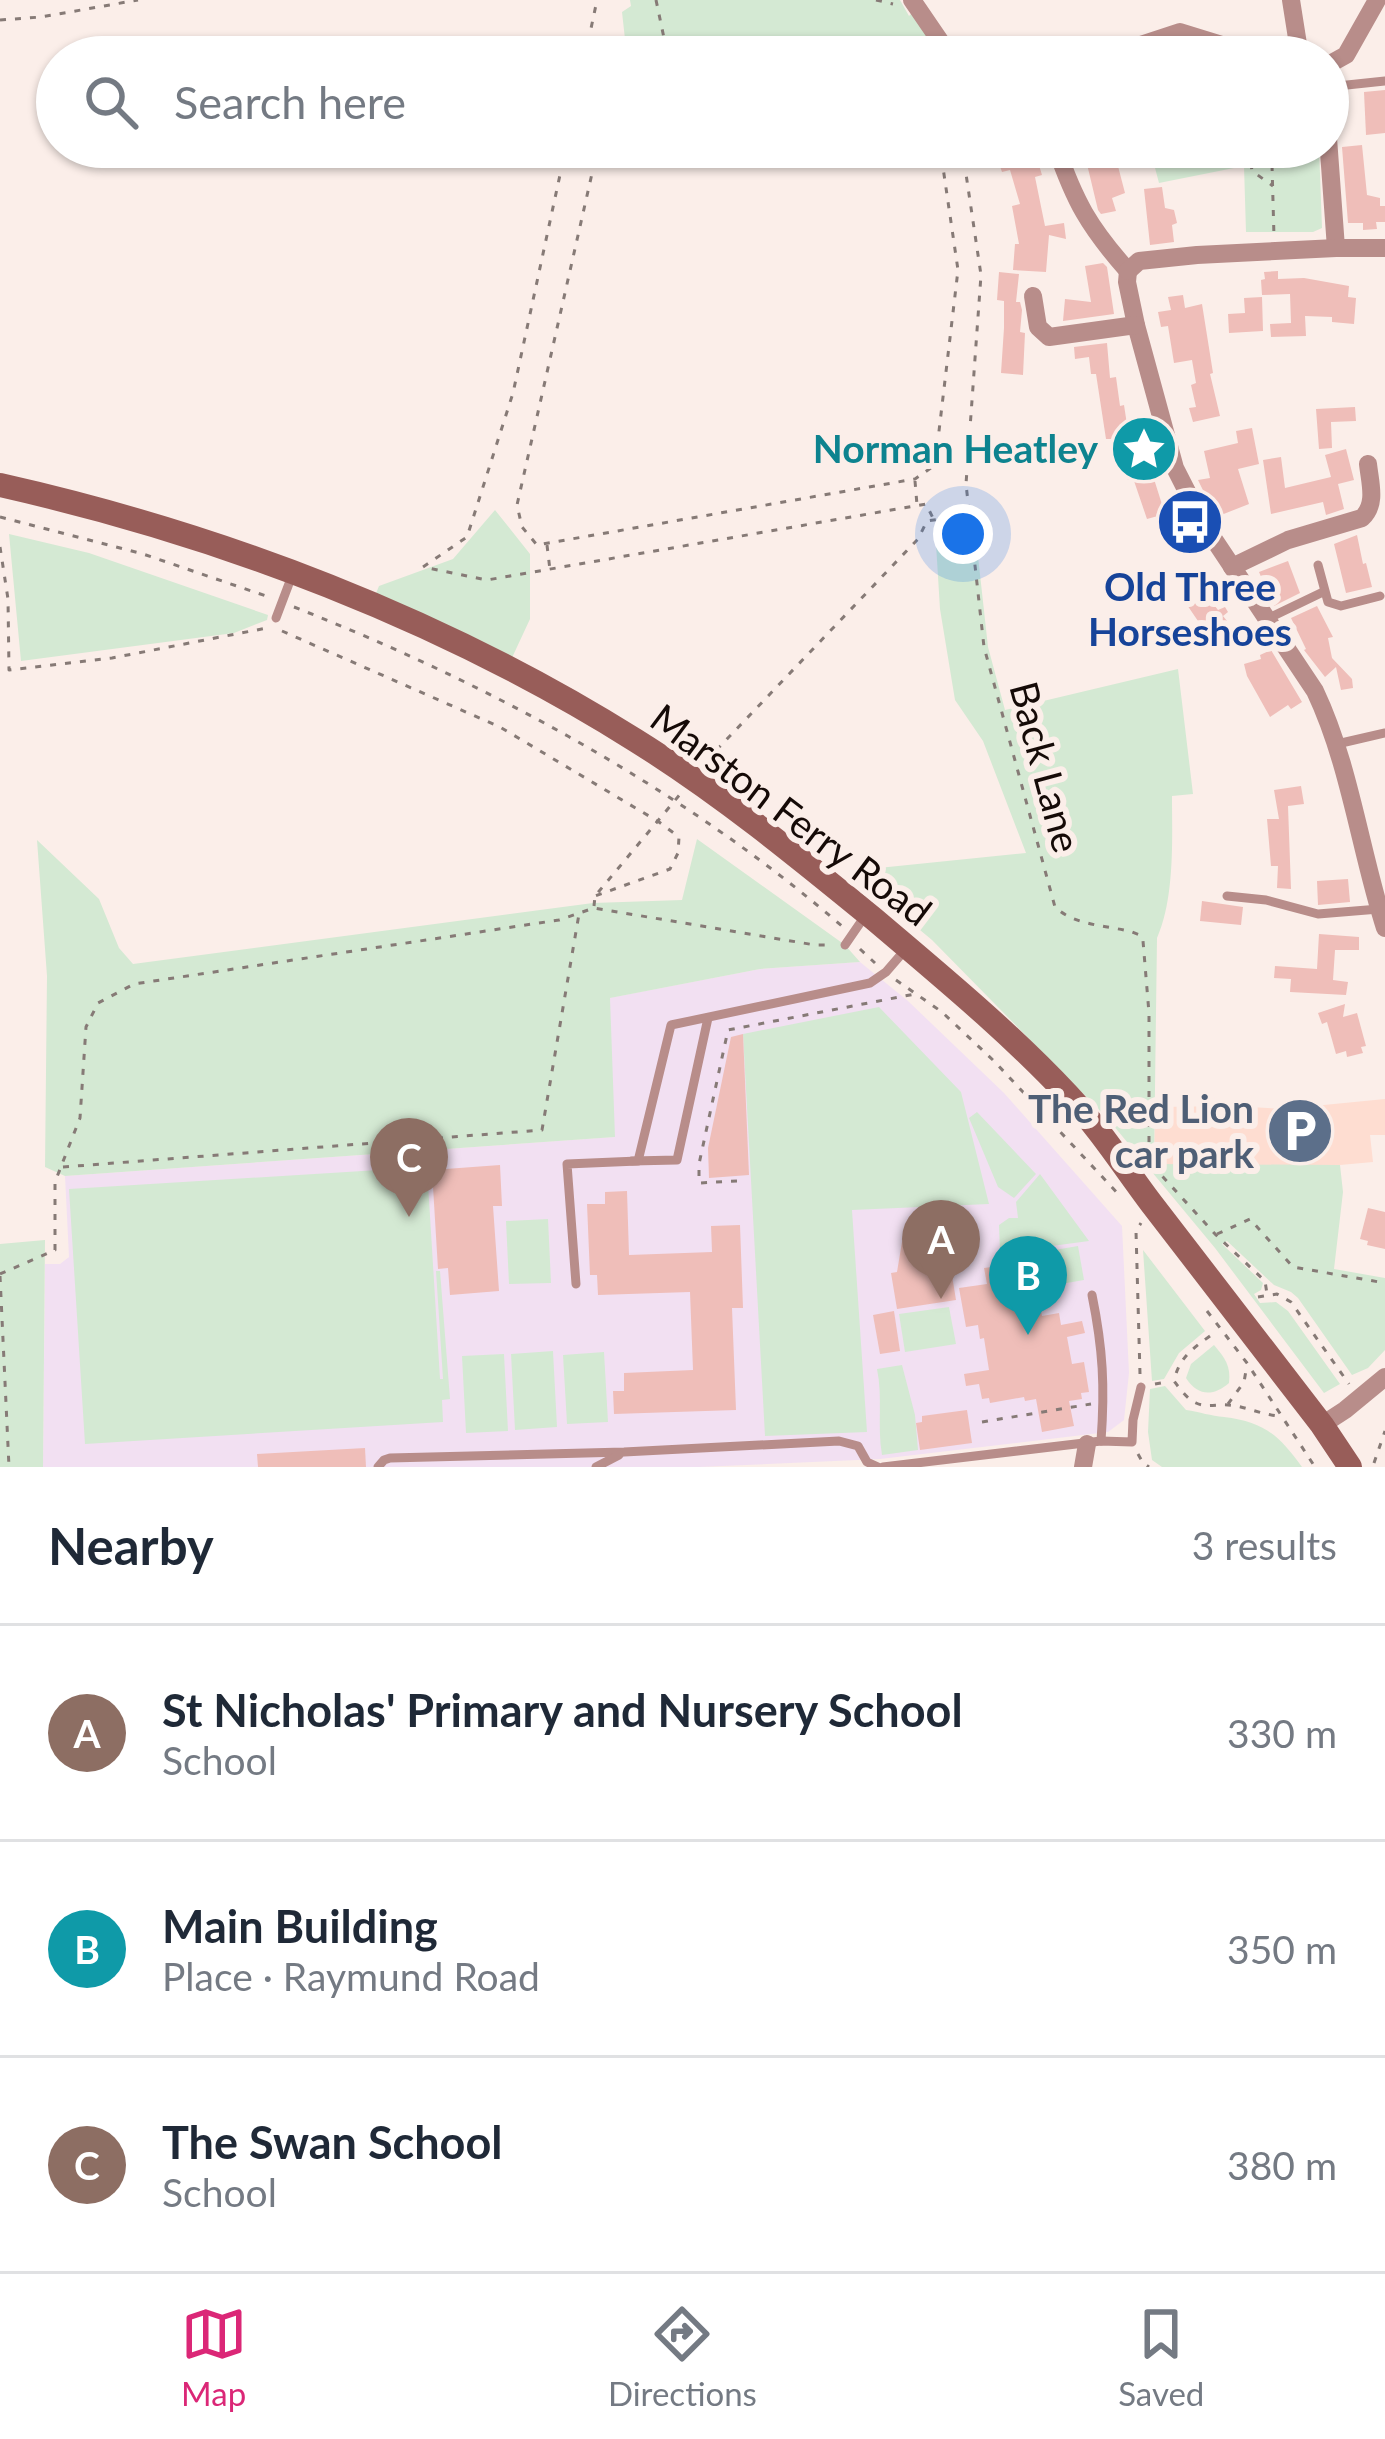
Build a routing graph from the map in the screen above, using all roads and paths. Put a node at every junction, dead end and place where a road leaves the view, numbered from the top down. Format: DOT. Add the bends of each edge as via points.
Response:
graph roads {
  1 [pos="138,0"];
  2 [pos="597,0"];
  3 [pos="656,0"];
  4 [pos="876,0"];
  5 [pos="912,0"];
  6 [pos="1291,0"];
  7 [pos="1374,2"];
  8 [pos="0,20"];
  9 [pos="589,36"];
  10 [pos="664,36"];
  11 [pos="937,36"];
  12 [pos="1297,36"];
  13 [pos="1349,49"];
  14 [pos="1385,81"];
  15 [pos="1349,85"];
  16 [pos="561,168"];
  17 [pos="593,168"];
  18 [pos="943,168"];
  19 [pos="965,168"];
  20 [pos="1063,168"];
  21 [pos="1252,168"];
  22 [pos="1272,168"];
  23 [pos="1330,168"];
  24 [pos="1273,186"];
  25 [pos="1336,248"];
  26 [pos="1385,248"];
  27 [pos="1274,250"];
  28 [pos="1128,271"];
  29 [pos="1033,296"];
  30 [pos="1136,325"];
  31 [pos="1368,464"];
  32 [pos="914,479"];
  33 [pos="0,484"];
  34 [pos="917,505"];
  35 [pos="970,515"];
  36 [pos="0,518"];
  37 [pos="934,520"];
  38 [pos="547,544"];
  39 [pos="0,547"];
  40 [pos="1318,565"];
  41 [pos="1232,567"];
  42 [pos="550,570"];
  43 [pos="293,573"];
  44 [pos="1323,592"];
  45 [pos="1380,596"];
  46 [pos="282,602"];
  47 [pos="1268,619"];
  48 [pos="273,622"];
  49 [pos="1385,733"];
  50 [pos="1337,745"];
  51 [pos="693,777"];
  52 [pos="674,801"];
  53 [pos="659,822"];
  54 [pos="595,896"];
  55 [pos="1227,896"];
  56 [pos="594,908"];
  57 [pos="580,913"];
  58 [pos="866,914"];
  59 [pos="1382,918"];
  60 [pos="848,941"];
  61 [pos="908,947"];
  62 [pos="876,963"];
  63 [pos="894,979"];
  64 [pos="916,994"];
  65 [pos="708,1018"];
  66 [pos="627,1161"];
  67 [pos="61,1168"];
  68 [pos="736,1181"];
  69 [pos="1128,1205"];
  70 [pos="1142,1221"];
  71 [pos="1216,1235"];
  72 [pos="1385,1283"];
  73 [pos="576,1284"];
  74 [pos="1267,1294"];
  75 [pos="1093,1295"];
  76 [pos="1258,1297"];
  77 [pos="1198,1298"];
  78 [pos="1210,1336"];
  79 [pos="1247,1363"];
  80 [pos="1385,1377"];
  81 [pos="1141,1387"];
  82 [pos="1347,1389"];
  83 [pos="1105,1401"];
  84 [pos="1227,1405"];
  85 [pos="1280,1415"];
  86 [pos="982,1422"];
  87 [pos="1322,1425"];
  88 [pos="1385,1431"];
  89 [pos="1132,1442"];
  90 [pos="1094,1443"];
  91 [pos="623,1452"];
  92 [pos="1362,1465"];
  93 [pos="9,1467"];
  94 [pos="378,1467"];
  95 [pos="596,1467"];
  96 [pos="880,1467"];
  97 [pos="1083,1467"];
  98 [pos="1149,1467"];
  99 [pos="1316,1467"];
  1 -- 8 [label="path"];
  2 -- 9 [label="path"];
  3 -- 10 [label="path"];
  4 -- 5 [label="path"];
  5 -- 11 [label="street"];
  6 -- 12 [label="street"];
  7 -- 13 [label="street"];
  14 -- 15 [label="lane"];
  16 -- 42 [label="path" via="513,393 467,537 423,567 488,580"];
  17 -- 38 [label="path" via="517,505 522,526 537,545"];
  18 -- 32 [label="path" via="958,270 935,465"];
  19 -- 35 [label="path, Back Lane" via="981,275"];
  20 -- 28 [label="street" via="1073,198"];
  21 -- 24 [label="path"];
  22 -- 24 [label="path"];
  23 -- 25 [label="street"];
  24 -- 27 [label="path"];
  25 -- 26 [label="street"];
  25 -- 27 [label="street"];
  27 -- 28 [label="street" via="1139,261"];
  28 -- 30 [label="street"];
  29 -- 30 [label="street" via="1038,328 1049,337"];
  30 -- 41 [label="street" via="1175,468"];
  31 -- 41 [label="street" via="1372,499 1362,518"];
  32 -- 34 [label="path"];
  32 -- 38 [label="path"];
  33 -- 43 [label="main road, Marston Ferry Road" via="144,521"];
  34 -- 37 [label="path" via="926,504"];
  34 -- 42 [label="path"];
  35 -- 37 [label="path"];
  35 -- 71 [label="path, Back Lane" via="984,647 1052,898 1062,914 1143,941 1152,1165"];
  36 -- 46 [label="path" via="143,554"];
  37 -- 51 [label="path"];
  38 -- 42 [label="path"];
  39 -- 48 [label="path" via="9,670 238,636"];
  40 -- 44 [label="lane"];
  41 -- 47 [label="street"];
  43 -- 46 [label="lane"];
  43 -- 51 [label="main road, Marston Ferry Road" via="519,674"];
  44 -- 45 [label="lane" via="1341,606"];
  44 -- 47 [label="lane"];
  46 -- 48 [label="lane"];
  46 -- 52 [label="path" via="502,702"];
  47 -- 50 [label="street" via="1315,691"];
  48 -- 53 [label="path" via="500,727"];
  49 -- 50 [label="lane"];
  50 -- 59 [label="street"];
  51 -- 52 [label="path"];
  51 -- 58 [label="main road, Marston Ferry Road"];
  52 -- 53 [label="path"];
  52 -- 60 [label="path" via="796,889 843,927"];
  53 -- 54 [label="path"];
  53 -- 54 [label="path" via="679,837 670,869"];
  54 -- 56 [label="path"];
  55 -- 59 [label="lane"];
  56 -- 57 [label="path"];
  56 -- 60 [label="path" via="815,945"];
  57 -- 67 [label="path" via="134,984 98,1004 86,1028 80,1118"];
  57 -- 67 [label="path" via="542,1130"];
  58 -- 60 [label="lane"];
  58 -- 61 [label="main road, Marston Ferry Road"];
  60 -- 62 [label="path"];
  61 -- 65 [label="lane" via="870,983"];
  61 -- 87 [label="main road, Marston Ferry Road" via="1072,1099"];
  63 -- 64 [label="path"];
  64 -- 68 [label="path" via="728,1030 699,1183"];
  64 -- 69 [label="path" via="1024,1090"];
  65 -- 66 [label="lane" via="671,1025 638,1161"];
  65 -- 66 [label="lane" via="677,1160"];
  66 -- 73 [label="lane" via="568,1163"];
  67 -- 93 [label="path" via="55,1250 0,1274"];
  70 -- 81 [label="path"];
  71 -- 72 [label="path" via="1250,1220 1293,1267"];
  71 -- 74 [label="path, Back Lane" via="1265,1281"];
  74 -- 76 [label="path"];
  74 -- 82 [label="path, Back Lane" via="1291,1302"];
  75 -- 83 [label="lane"];
  77 -- 79 [label="path"];
  78 -- 84 [label="path" via="1180,1359 1174,1381 1196,1403"];
  79 -- 84 [label="path"];
  79 -- 85 [label="path"];
  80 -- 87 [label="street"];
  81 -- 89 [label="lane"];
  83 -- 86 [label="path"];
  83 -- 90 [label="lane"];
  84 -- 85 [label="path"];
  85 -- 99 [label="path"];
  87 -- 92 [label="main road, Marston Ferry Road"];
  88 -- 92 [label="path"];
  89 -- 90 [label="lane"];
  89 -- 98 [label="path"];
  90 -- 96 [label="lane"];
  90 -- 97 [label="street"];
  91 -- 94 [label="lane" via="391,1458"];
  91 -- 95 [label="lane"];
  91 -- 96 [label="lane" via="838,1441"];
}
